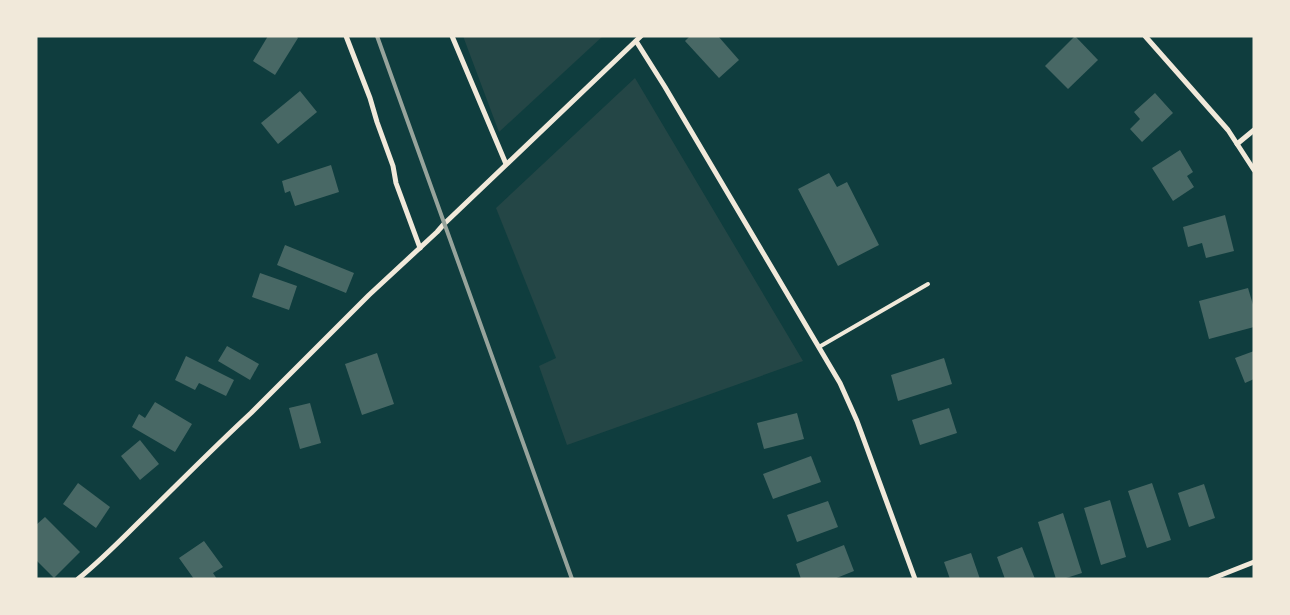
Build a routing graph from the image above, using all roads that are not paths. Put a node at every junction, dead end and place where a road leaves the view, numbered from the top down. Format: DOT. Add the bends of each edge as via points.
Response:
graph roads {
  1 [pos="346,36"];
  2 [pos="452,36"];
  3 [pos="641,36"];
  4 [pos="1145,36"];
  5 [pos="636,40"];
  6 [pos="1254,130"];
  7 [pos="1237,144"];
  8 [pos="506,164"];
  9 [pos="1254,170"];
  10 [pos="420,248"];
  11 [pos="928,284"];
  12 [pos="819,347"];
  13 [pos="1254,562"];
  14 [pos="78,579"];
  15 [pos="915,579"];
  16 [pos="1211,579"];
  1 -- 10 [label="street"];
  2 -- 8 [label="street"];
  3 -- 5 [label="street"];
  4 -- 7 [label="street"];
  5 -- 8 [label="street"];
  5 -- 12 [label="street"];
  6 -- 7 [label="street"];
  7 -- 9 [label="street"];
  8 -- 10 [label="street"];
  10 -- 14 [label="street" via="122,540"];
  11 -- 12 [label="lane"];
  12 -- 15 [label="street" via="857,421"];
  13 -- 16 [label="street"];
}
